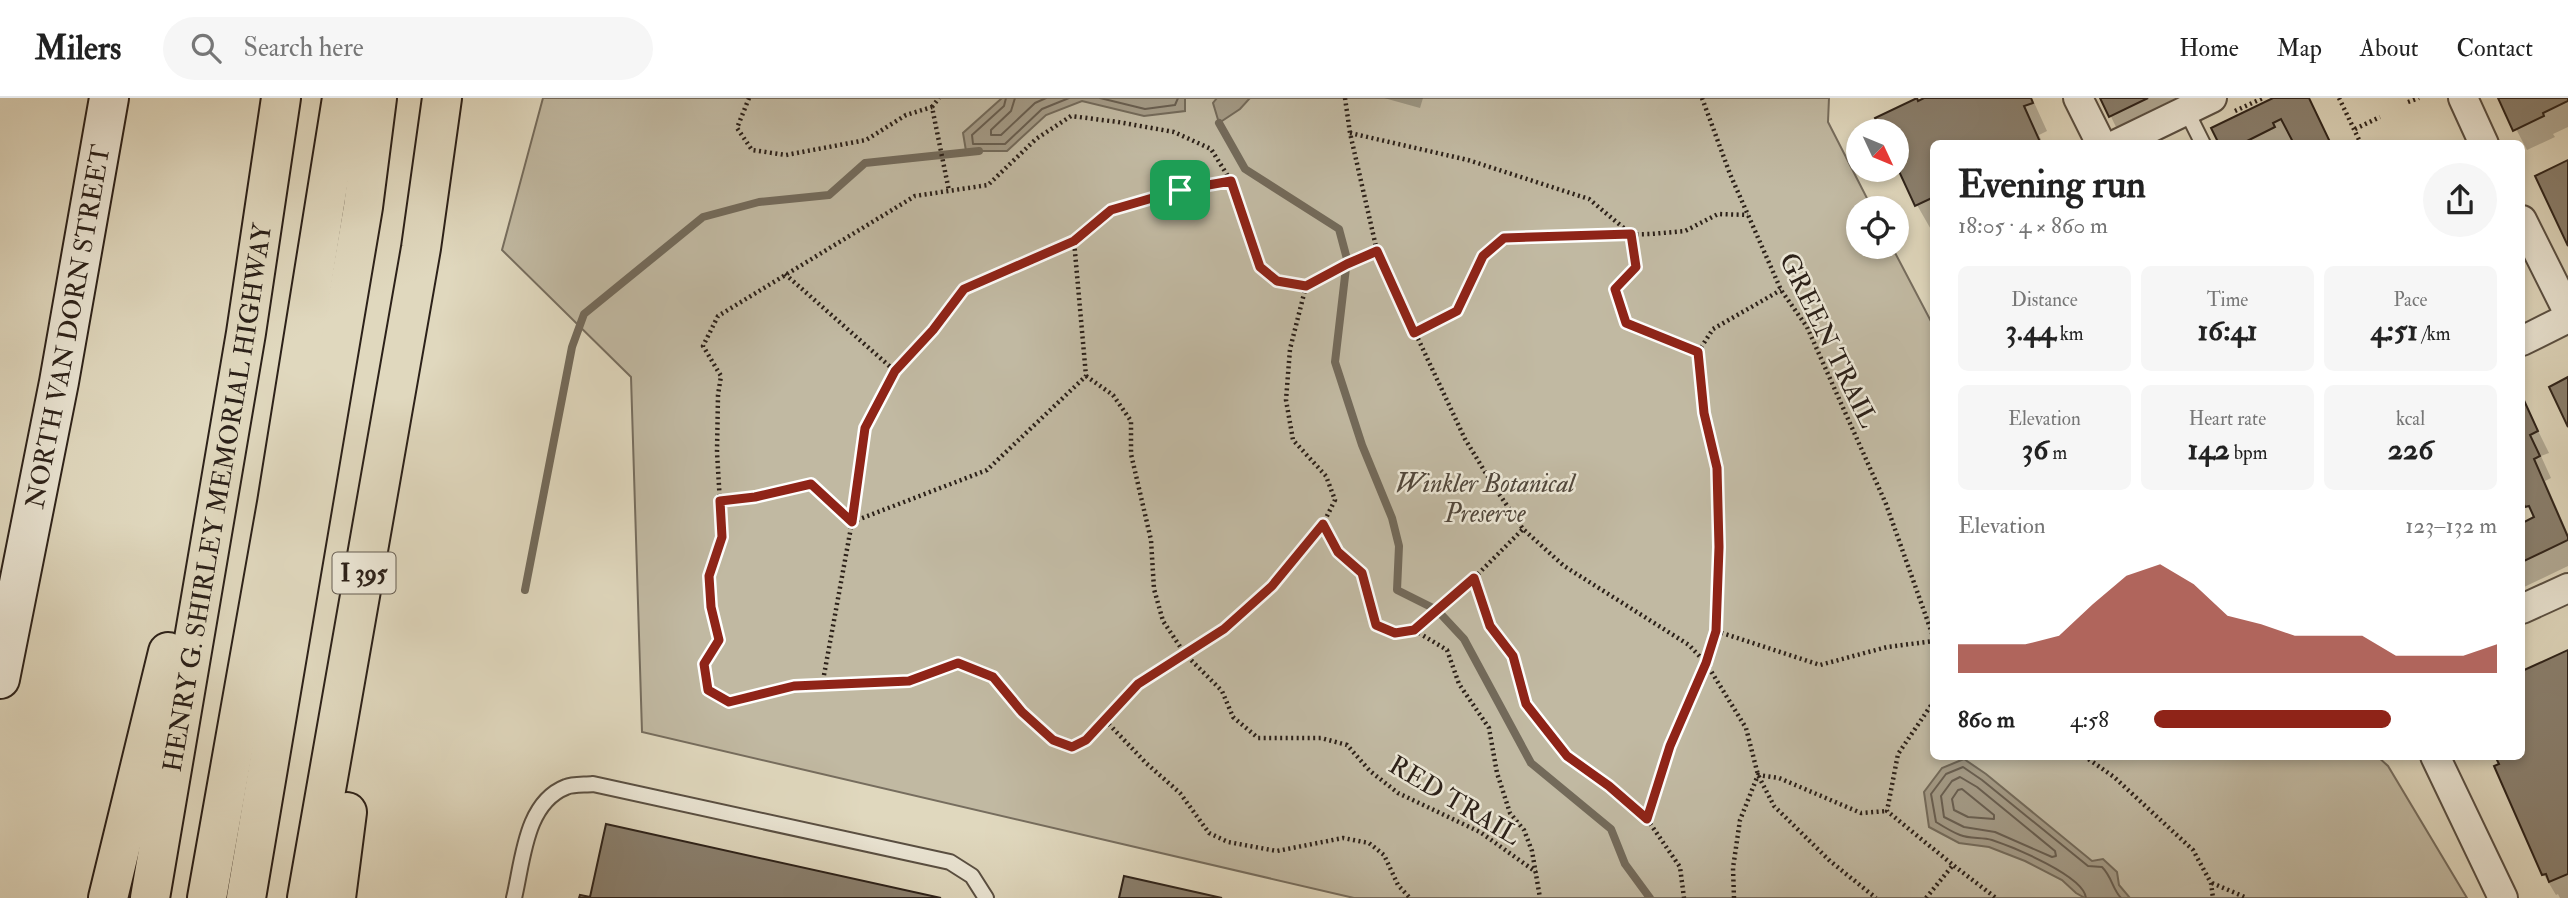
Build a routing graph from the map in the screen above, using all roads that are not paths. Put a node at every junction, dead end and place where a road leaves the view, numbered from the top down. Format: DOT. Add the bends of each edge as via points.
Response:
graph roads {
  1 [pos="109,98"];
  2 [pos="281,98"];
  3 [pos="342,98"];
  4 [pos="377,98"];
  5 [pos="442,98"];
  6 [pos="2078,98"];
  7 [pos="2463,98"];
  8 [pos="2220,106"];
  9 [pos="2186,110"];
  10 [pos="2099,140"];
  11 [pos="2125,140"];
  12 [pos="2201,140"];
  13 [pos="2482,140"];
  14 [pos="2525,226"];
  15 [pos="421,248"];
  16 [pos="2568,312"];
  17 [pos="2568,318"];
  18 [pos="246,333"];
  19 [pos="2525,340"];
  20 [pos="2568,587"];
  21 [pos="2525,608"];
  22 [pos="0,679"];
  23 [pos="2437,760"];
  24 [pos="108,898"];
  25 [pos="150,898"];
  26 [pos="207,898"];
  27 [pos="246,898"];
  28 [pos="307,898"];
  29 [pos="335,898"];
  30 [pos="514,898"];
  31 [pos="986,898"];
  32 [pos="2503,898"];
  1 -- 22 [label="main road, NORTH VAN DORN STREET"];
  2 -- 18 [label="highway, HENRY G. SHIRLEY MEMORIAL HIGHWAY"];
  3 -- 26 [label="highway"];
  4 -- 27 [label="highway" via="363,207"];
  5 -- 15 [label="highway, I 395"];
  6 -- 10 [label="street"];
  7 -- 13 [label="street"];
  8 -- 9 [label="street"];
  9 -- 11 [label="street"];
  9 -- 12 [label="lane"];
  14 -- 16 [label="street"];
  15 -- 28 [label="highway, I 395"];
  15 -- 29 [label="highway"];
  17 -- 19 [label="street"];
  18 -- 24 [label="highway"];
  18 -- 25 [label="highway, HENRY G. SHIRLEY MEMORIAL HIGHWAY"];
  20 -- 21 [label="street"];
  23 -- 32 [label="street"];
  30 -- 31 [label="lane" via="531,826 543,802 566,787 593,784 950,862 972,876"];
}
